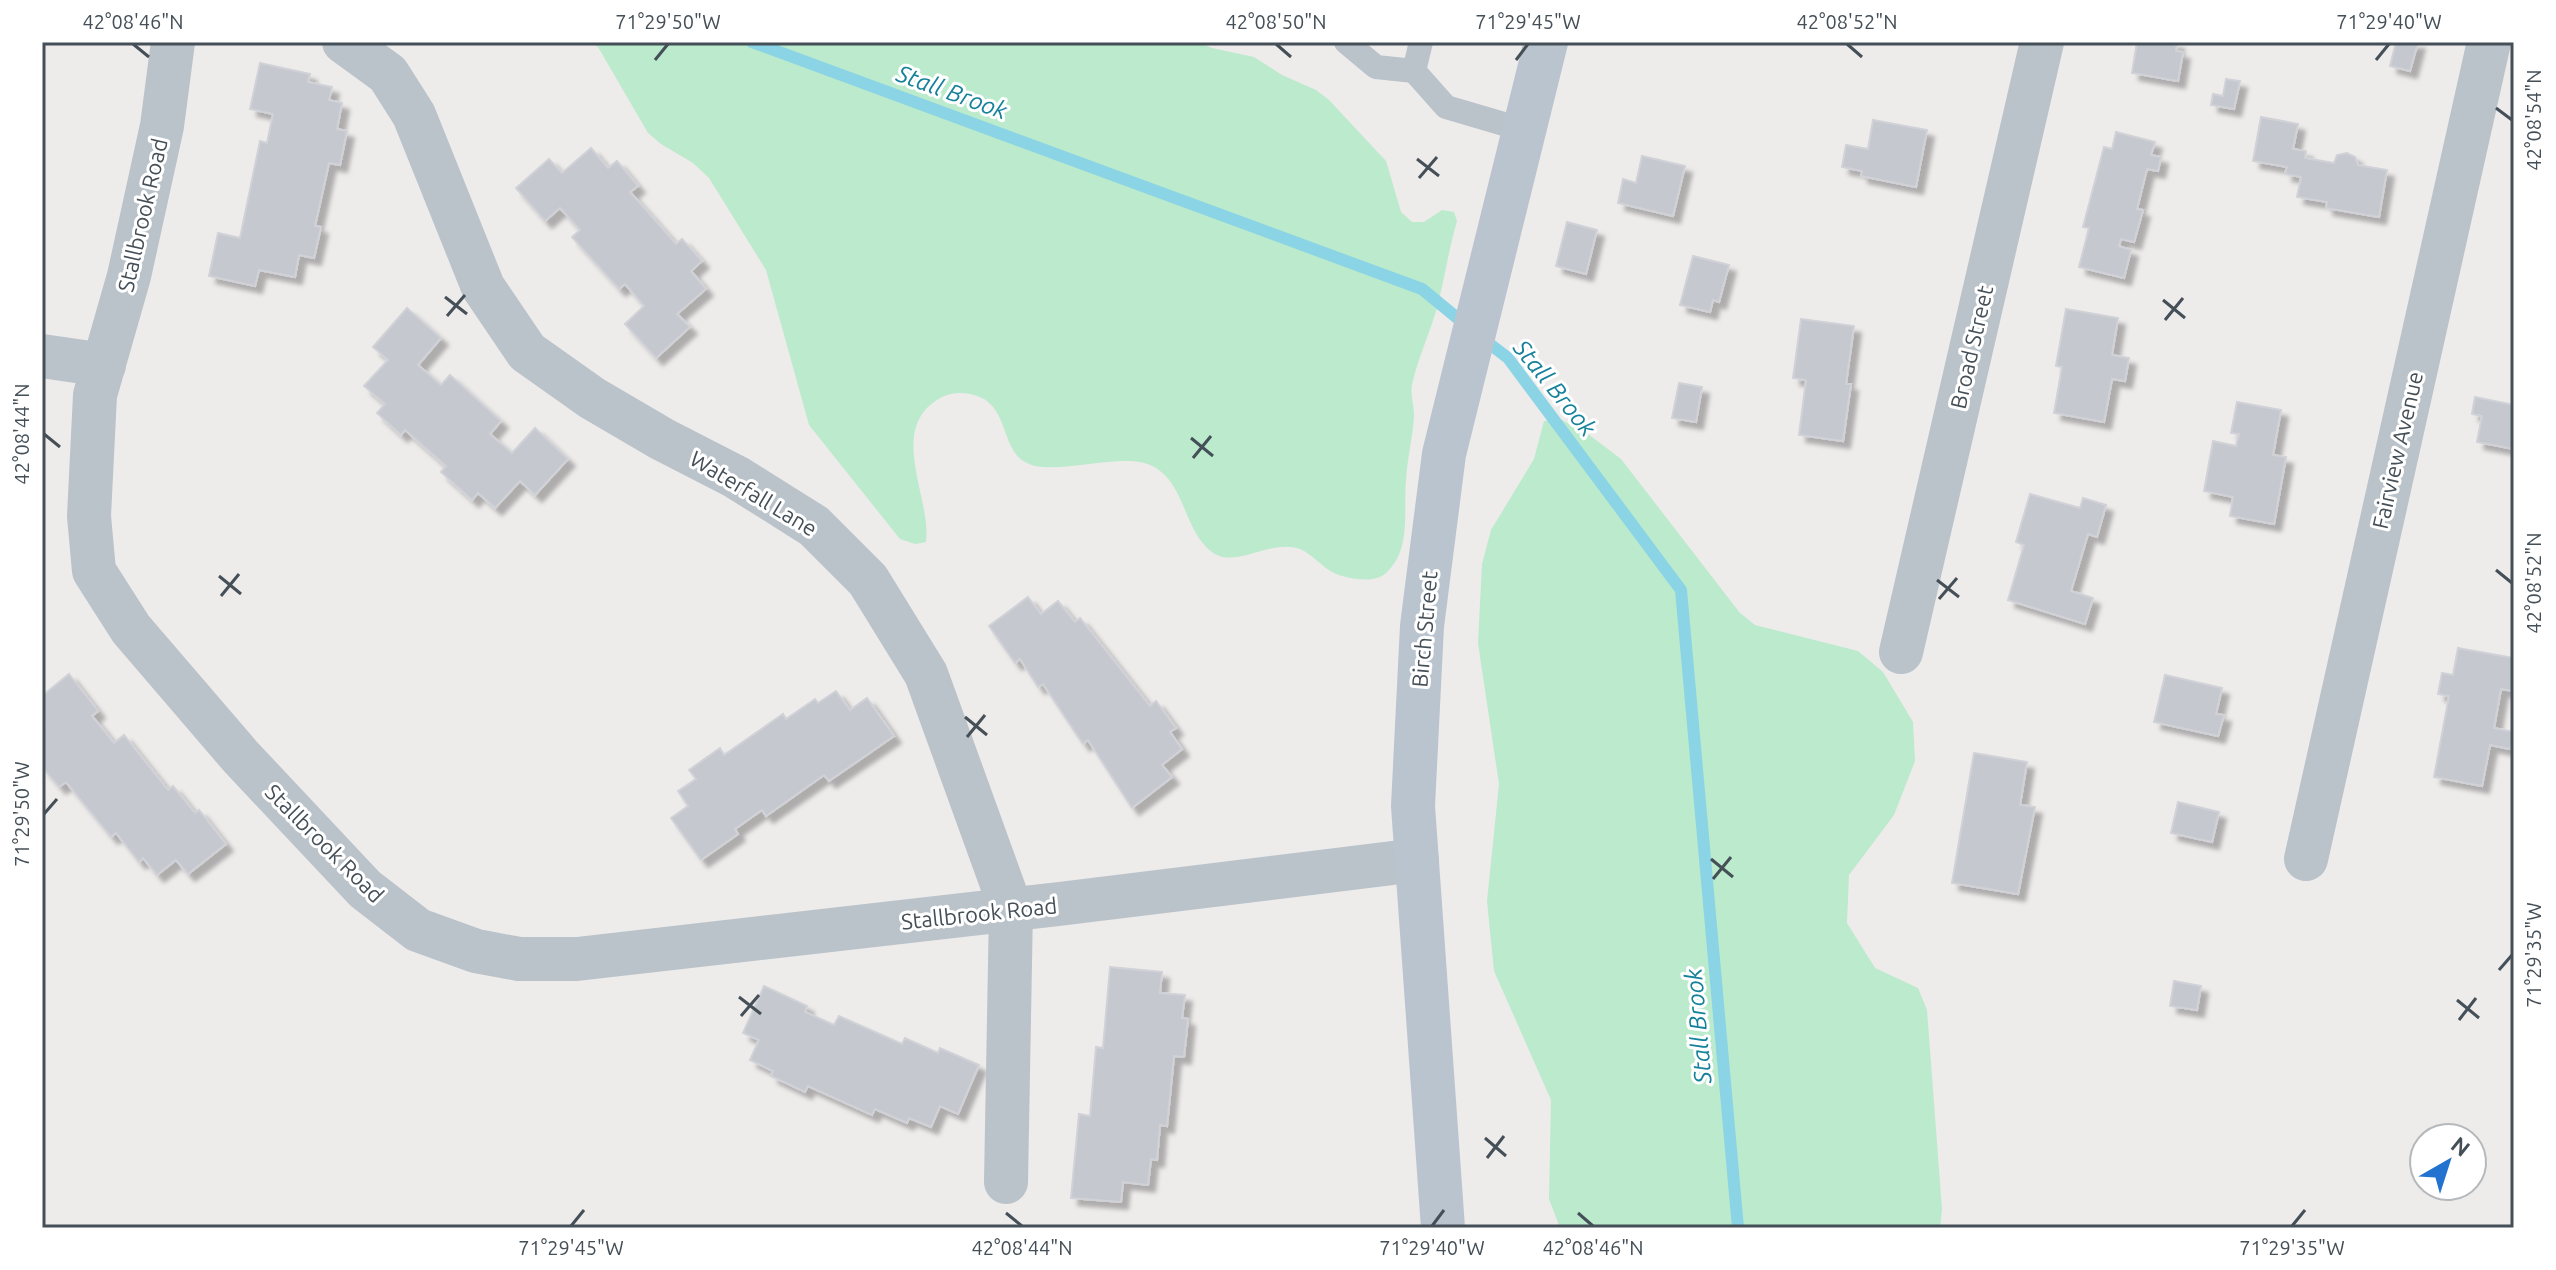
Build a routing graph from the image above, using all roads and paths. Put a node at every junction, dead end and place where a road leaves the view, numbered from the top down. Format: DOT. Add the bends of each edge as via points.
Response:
graph roads {
  1 [pos="173,42"];
  2 [pos="344,42"];
  3 [pos="1346,42"];
  4 [pos="1421,42"];
  5 [pos="1546,42"];
  6 [pos="2042,42"];
  7 [pos="2489,42"];
  8 [pos="1414,71"];
  9 [pos="1524,130"];
  10 [pos="42,356"];
  11 [pos="104,365"];
  12 [pos="1901,652"];
  13 [pos="2306,859"];
  14 [pos="1417,860"];
  15 [pos="1011,909"];
  16 [pos="1006,1182"];
  17 [pos="1443,1228"];
  1 -- 11 [label="street, Stallbrook Road" via="159,141"];
  2 -- 15 [label="street, Waterfall Lane" via="388,74 414,115 483,287 527,352 592,398 814,526 868,580 926,674"];
  3 -- 8 [label="lane" via="1376,67"];
  4 -- 8 [label="lane"];
  5 -- 9 [label="street, Birch Street"];
  6 -- 12 [label="street, Broad Street"];
  7 -- 13 [label="street, Fairview Avenue"];
  8 -- 9 [label="lane" via="1446,107"];
  9 -- 14 [label="street, Birch Street" via="1444,454 1422,626 1413,806"];
  10 -- 11 [label="street"];
  11 -- 15 [label="street, Stallbrook Road" via="93,425 89,516 94,571 131,629 240,756 365,889 418,930 476,951 519,959 577,959"];
  14 -- 15 [label="street, Stallbrook Road"];
  14 -- 17 [label="street, Birch Street"];
  15 -- 16 [label="street, Waterfall Lane"];
}
